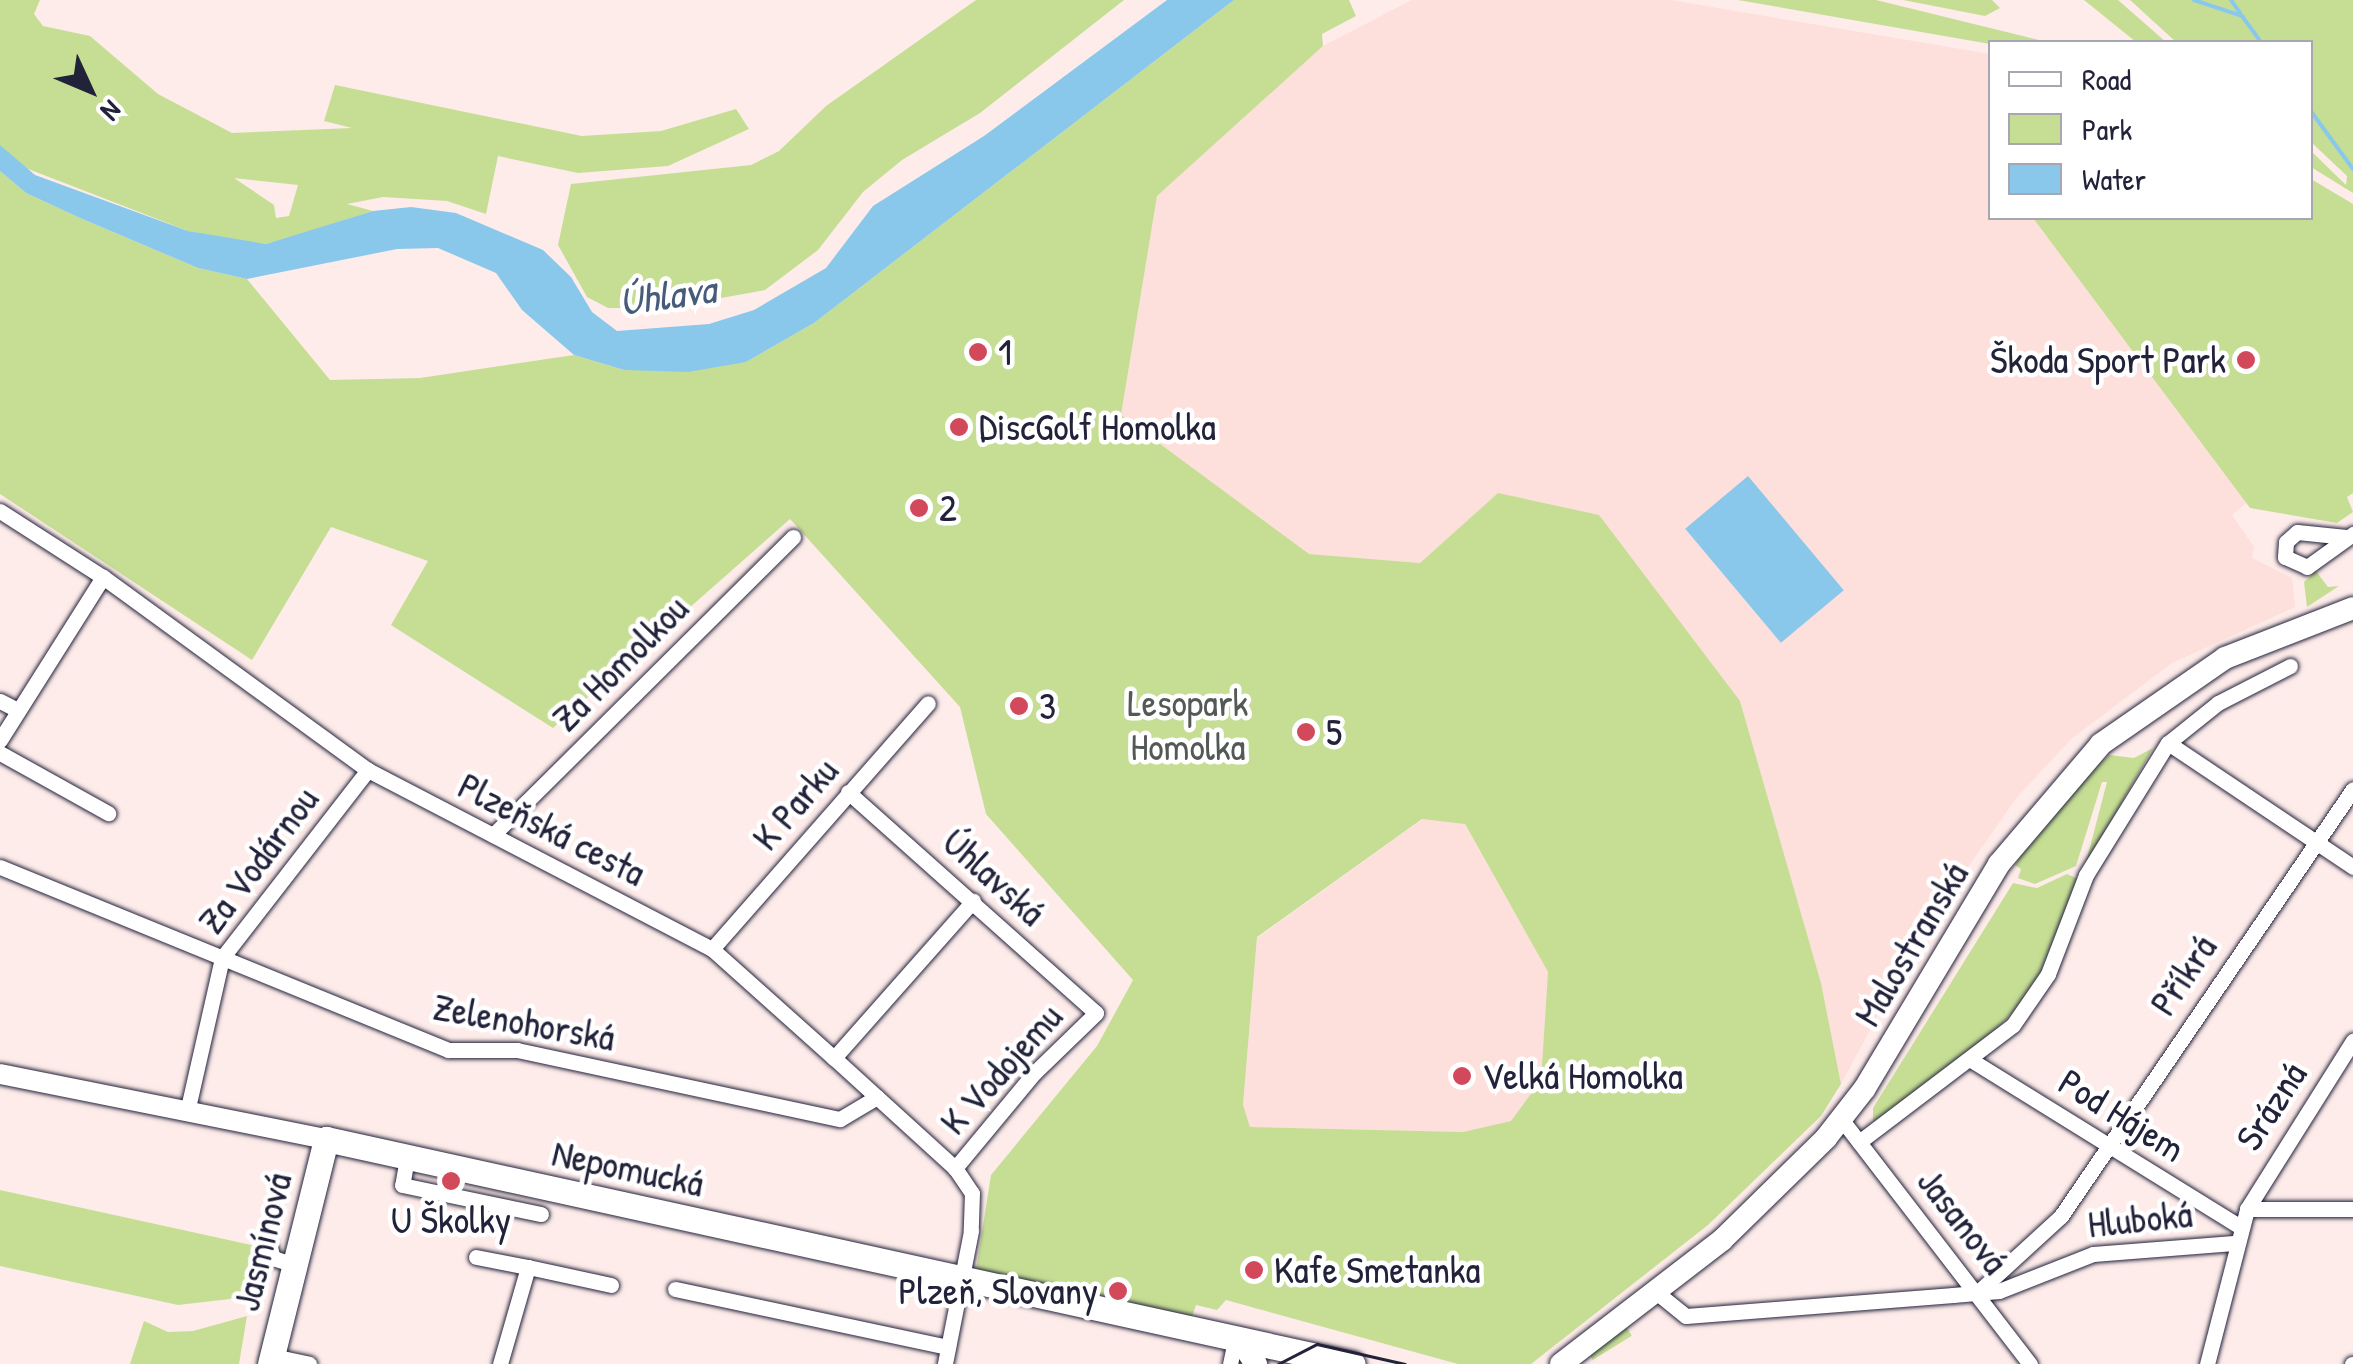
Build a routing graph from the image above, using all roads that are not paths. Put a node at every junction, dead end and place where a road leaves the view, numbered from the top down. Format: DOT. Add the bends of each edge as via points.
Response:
graph roads {
  1 [pos="0,511"];
  2 [pos="2349,536"];
  3 [pos="793,537"];
  4 [pos="102,577"];
  5 [pos="2353,608"];
  6 [pos="2290,666"];
  7 [pos="0,701"];
  8 [pos="928,704"];
  9 [pos="18,710"];
  10 [pos="0,740"];
  11 [pos="2168,743"];
  12 [pos="0,752"];
  13 [pos="368,770"];
  14 [pos="2353,788"];
  15 [pos="848,792"];
  16 [pos="108,813"];
  17 [pos="493,835"];
  18 [pos="2311,842"];
  19 [pos="0,867"];
  20 [pos="2353,867"];
  21 [pos="973,901"];
  22 [pos="712,949"];
  23 [pos="222,958"];
  24 [pos="1096,1013"];
  25 [pos="2353,1041"];
  26 [pos="834,1058"];
  27 [pos="1971,1060"];
  28 [pos="0,1074"];
  29 [pos="877,1098"];
  30 [pos="187,1112"];
  31 [pos="1842,1120"];
  32 [pos="326,1139"];
  33 [pos="1859,1142"];
  34 [pos="2109,1145"];
  35 [pos="407,1158"];
  36 [pos="956,1168"];
  37 [pos="2246,1209"];
  38 [pos="2353,1209"];
  39 [pos="541,1214"];
  40 [pos="2236,1234"];
  41 [pos="269,1245"];
  42 [pos="476,1257"];
  43 [pos="295,1265"];
  44 [pos="528,1267"];
  45 [pos="962,1278"];
  46 [pos="611,1285"];
  47 [pos="675,1290"];
  48 [pos="1656,1292"];
  49 [pos="1977,1293"];
  50 [pos="1588,1343"];
  51 [pos="1235,1348"];
  52 [pos="946,1356"];
  53 [pos="1265,1359"];
  54 [pos="271,1360"];
  55 [pos="309,1364"];
  56 [pos="500,1364"];
  57 [pos="1354,1364"];
  58 [pos="1560,1364"];
  59 [pos="1571,1364"];
  60 [pos="2030,1364"];
  61 [pos="2207,1364"];
  1 -- 4 [label="street, Plzeňská cesta"];
  2 -- 2 [label="street" via="2313,564 2294,566 2284,549 2297,532"];
  3 -- 17 [label="street, Za Homolkou"];
  4 -- 9 [label="street"];
  4 -- 13 [label="street, Plzeňská cesta"];
  5 -- 31 [label="main road, Malostranská" via="2254,644 2197,674 2144,708 2063,782 1999,864"];
  6 -- 11 [label="street" via="2218,703"];
  7 -- 9 [label="street"];
  8 -- 15 [label="street, K Parku"];
  9 -- 10 [label="street"];
  11 -- 18 [label="street"];
  11 -- 27 [label="street" via="2086,876 2048,974 2013,1025"];
  12 -- 16 [label="street"];
  13 -- 17 [label="street, Plzeňská cesta"];
  13 -- 23 [label="street, Za Vodárnou"];
  14 -- 18 [label="street, Příkrá"];
  15 -- 21 [label="street, Úhlavská"];
  15 -- 22 [label="street, K Parku"];
  17 -- 22 [label="street, Plzeňská cesta"];
  18 -- 20 [label="street"];
  18 -- 34 [label="street, Příkrá"];
  19 -- 23 [label="street, Zelenohorská"];
  21 -- 24 [label="street, Úhlavská"];
  21 -- 26 [label="street"];
  22 -- 26 [label="street, Plzeňská cesta"];
  23 -- 29 [label="street, Zelenohorská" via="448,1050 517,1050 840,1119"];
  23 -- 30 [label="street, Za Vodárnou"];
  24 -- 36 [label="street, K Vodojemu" via="1034,1073"];
  25 -- 37 [label="street, Srázná"];
  26 -- 29 [label="street, Plzeňská cesta"];
  27 -- 33 [label="street"];
  27 -- 34 [label="street, Pod Hájem"];
  28 -- 30 [label="street, Nepomucká"];
  29 -- 36 [label="street, Plzeňská cesta"];
  30 -- 32 [label="street, Nepomucká"];
  31 -- 33 [label="street, Jasanová"];
  31 -- 48 [label="main road, Malostranská" via="1784,1186"];
  32 -- 35 [label="main road, Nepomucká"];
  32 -- 43 [label="main road, Jasmínová"];
  33 -- 49 [label="street, Jasanová"];
  34 -- 40 [label="street, Pod Hájem"];
  34 -- 49 [label="street, Hluboká" via="2061,1216"];
  35 -- 39 [label="street" via="402,1186"];
  35 -- 45 [label="main road, Nepomucká"];
  36 -- 45 [label="street" via="972,1193"];
  37 -- 38 [label="street, Hluboká"];
  37 -- 40 [label="street, Hluboká"];
  40 -- 49 [label="street, Hluboká" via="2093,1254 1999,1291"];
  40 -- 61 [label="street"];
  41 -- 43 [label="street" via="273,1258"];
  42 -- 44 [label="street"];
  43 -- 54 [label="main road, Jasmínová"];
  44 -- 46 [label="street"];
  44 -- 56 [label="street"];
  45 -- 51 [label="main road, Nepomucká"];
  45 -- 52 [label="street"];
  47 -- 52 [label="street"];
  48 -- 49 [label="street, Hluboká" via="1686,1316"];
  48 -- 50 [label="main road, Malostranská"];
  49 -- 60 [label="street, Jasanová"];
  50 -- 58 [label="main road, Malostranská"];
  50 -- 59 [label="main road"];
  51 -- 53 [label="main road, Nepomucká"];
  53 -- 57 [label="main road, Nepomucká"];
  54 -- 55 [label="street"];
}
